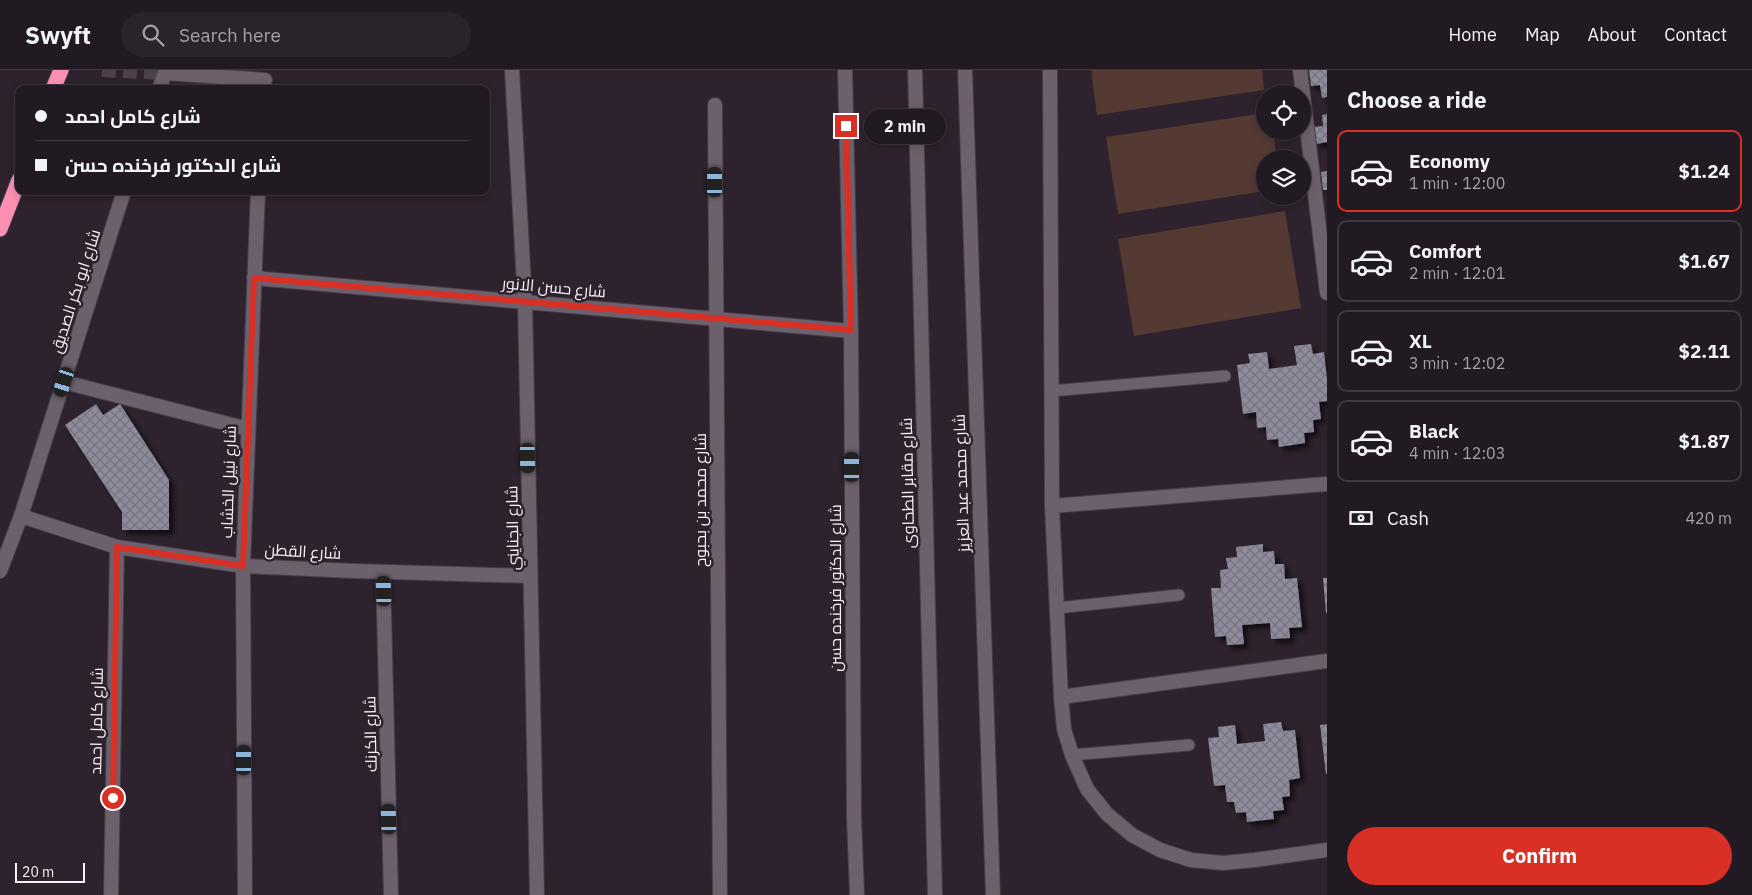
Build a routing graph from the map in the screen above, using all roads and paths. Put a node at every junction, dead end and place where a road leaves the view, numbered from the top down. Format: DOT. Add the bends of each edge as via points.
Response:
graph roads {
  1 [pos="60,70"];
  2 [pos="512,70"];
  3 [pos="845,70"];
  4 [pos="915,70"];
  5 [pos="966,70"];
  6 [pos="1050,70"];
  7 [pos="1300,70"];
  8 [pos="165,71"];
  9 [pos="265,80"];
  10 [pos="54,85"];
  11 [pos="160,85"];
  12 [pos="714,105"];
  13 [pos="15,191"];
  14 [pos="123,195"];
  15 [pos="258,195"];
  16 [pos="0,230"];
  17 [pos="254,278"];
  18 [pos="1327,293"];
  19 [pos="525,302"];
  20 [pos="716,318"];
  21 [pos="851,330"];
  22 [pos="1224,376"];
  23 [pos="64,382"];
  24 [pos="1051,391"];
  25 [pos="248,428"];
  26 [pos="1327,484"];
  27 [pos="1052,506"];
  28 [pos="21,516"];
  29 [pos="117,547"];
  30 [pos="243,566"];
  31 [pos="0,571"];
  32 [pos="383,572"];
  33 [pos="530,576"];
  34 [pos="1179,596"];
  35 [pos="1057,608"];
  36 [pos="1327,661"];
  37 [pos="1061,697"];
  38 [pos="1189,745"];
  39 [pos="1072,755"];
  40 [pos="1327,850"];
  41 [pos="111,895"];
  42 [pos="245,895"];
  43 [pos="391,895"];
  44 [pos="537,895"];
  45 [pos="720,895"];
  46 [pos="857,895"];
  47 [pos="935,895"];
  48 [pos="993,895"];
  1 -- 10 [label="highway"];
  2 -- 19 [label="street, شارع الجنايني"];
  3 -- 21 [label="street, شارع الدكتور فرخنده حسن"];
  4 -- 47 [label="street, شارع مقابر الطحاوى"];
  5 -- 48 [label="street, شارع محمد عبد العزيز"];
  6 -- 24 [label="street"];
  7 -- 18 [label="street"];
  8 -- 9 [label="street"];
  8 -- 11 [label="street"];
  12 -- 20 [label="street, شارع محمد بن بحبوح"];
  13 -- 16 [label="highway"];
  14 -- 23 [label="street, شارع ابو بكر الصديق"];
  15 -- 17 [label="street, شارع نبيل الخشاب"];
  17 -- 19 [label="street, شارع حسن الانور"];
  17 -- 25 [label="street, شارع نبيل الخشاب"];
  19 -- 20 [label="street, شارع حسن الانور"];
  19 -- 33 [label="street, شارع الجنايني"];
  20 -- 21 [label="street, شارع حسن الانور"];
  20 -- 45 [label="street, شارع محمد بن بحبوح"];
  21 -- 46 [label="street, شارع الدكتور فرخنده حسن"];
  22 -- 24 [label="lane"];
  23 -- 25 [label="street"];
  23 -- 28 [label="street, شارع ابو بكر الصديق"];
  24 -- 27 [label="street"];
  25 -- 30 [label="street, شارع نبيل الخشاب"];
  26 -- 27 [label="street"];
  27 -- 35 [label="street"];
  28 -- 29 [label="street, شارع القطن"];
  28 -- 31 [label="street, شارع ابو بكر الصديق"];
  29 -- 30 [label="street, شارع القطن"];
  29 -- 41 [label="street, شارع كامل احمد"];
  30 -- 32 [label="street, شارع القطن"];
  30 -- 42 [label="street, شارع نبيل الخشاب"];
  32 -- 33 [label="street, شارع القطن"];
  32 -- 43 [label="street, شارع الكرنك"];
  33 -- 44 [label="street, شارع الجنايني"];
  34 -- 35 [label="lane"];
  35 -- 37 [label="street"];
  36 -- 37 [label="street"];
  37 -- 39 [label="street" via="1064,729"];
  38 -- 39 [label="lane"];
  39 -- 40 [label="street" via="1087,789 1107,814 1132,835 1160,850 1191,860 1223,863"];
}
